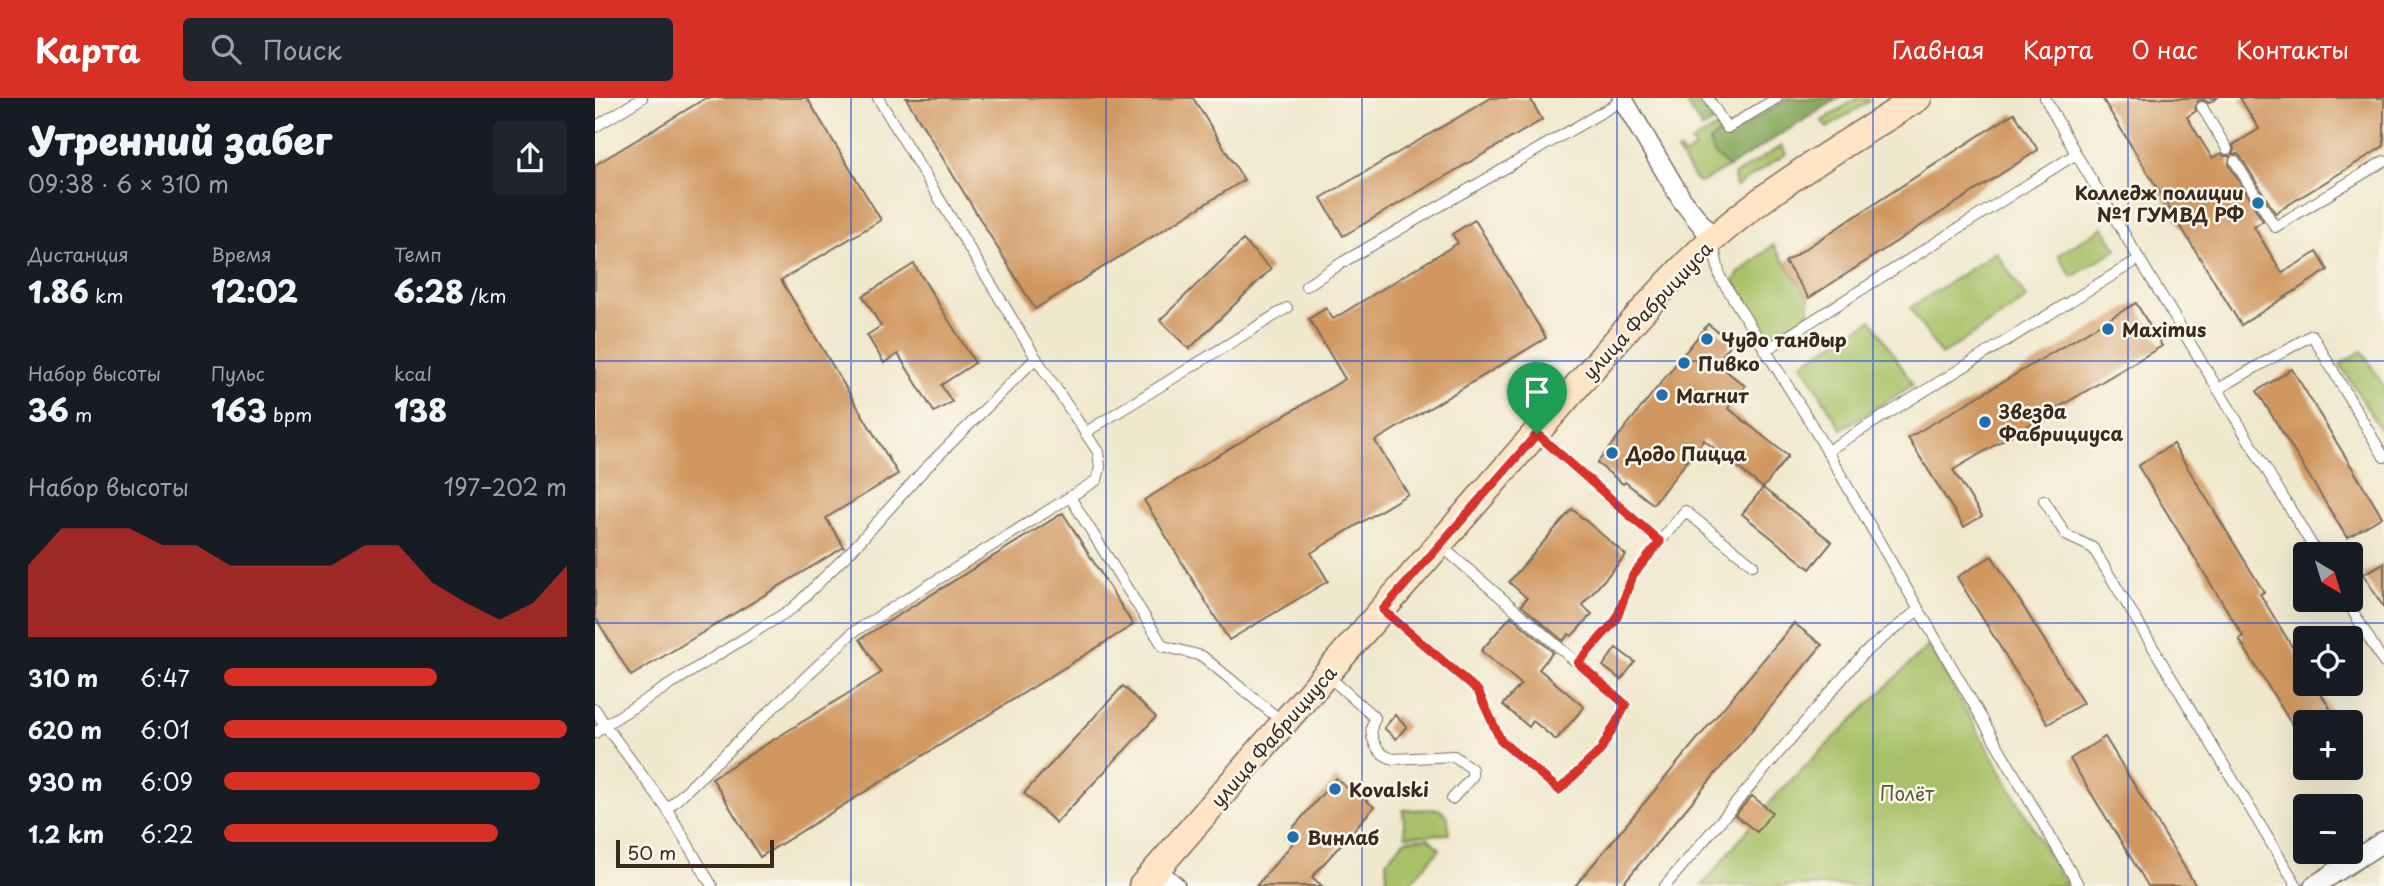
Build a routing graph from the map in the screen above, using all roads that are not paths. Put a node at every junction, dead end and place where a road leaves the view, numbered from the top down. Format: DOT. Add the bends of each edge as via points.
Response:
graph roads {
  1 [pos="642,98"];
  2 [pos="878,98"];
  3 [pos="1707,98"];
  4 [pos="1777,98"];
  5 [pos="1918,98"];
  6 [pos="2045,98"];
  7 [pos="1623,99"];
  8 [pos="2202,107"];
  9 [pos="595,127"];
  10 [pos="2227,149"];
  11 [pos="2075,154"];
  12 [pos="2235,161"];
  13 [pos="2384,161"];
  14 [pos="1713,239"];
  15 [pos="2139,259"];
  16 [pos="1305,286"];
  17 [pos="1287,308"];
  18 [pos="1766,350"];
  19 [pos="1037,358"];
  20 [pos="2218,389"];
  21 [pos="1086,432"];
  22 [pos="1537,434"];
  23 [pos="1827,451"];
  24 [pos="2384,457"];
  25 [pos="1070,497"];
  26 [pos="2044,500"];
  27 [pos="1660,542"];
  28 [pos="2310,542"];
  29 [pos="1440,545"];
  30 [pos="1753,565"];
  31 [pos="1383,610"];
  32 [pos="1917,611"];
  33 [pos="2353,612"];
  34 [pos="1578,663"];
  35 [pos="2384,663"];
  36 [pos="1327,675"];
  37 [pos="595,709"];
  38 [pos="1285,723"];
  39 [pos="605,725"];
  40 [pos="595,733"];
  41 [pos="1453,799"];
  42 [pos="667,808"];
  43 [pos="2384,841"];
  44 [pos="1158,881"];
  45 [pos="712,886"];
  46 [pos="1665,886"];
  47 [pos="2079,886"];
  48 [pos="2297,886"];
  49 [pos="2314,886"];
  1 -- 9 [label="lane"];
  2 -- 19 [label="lane"];
  3 -- 4 [label="lane" via="1727,128"];
  5 -- 14 [label="main road, улица Фабрициуса" via="1779,187"];
  6 -- 11 [label="lane"];
  7 -- 14 [label="street" via="1682,200"];
  7 -- 16 [label="lane"];
  8 -- 10 [label="lane"];
  11 -- 15 [label="lane"];
  11 -- 18 [label="lane"];
  12 -- 13 [label="lane" via="2275,227"];
  14 -- 18 [label="lane" via="1720,277"];
  14 -- 22 [label="main road, улица Фабрициуса" via="1633,322"];
  15 -- 20 [label="lane"];
  15 -- 23 [label="lane"];
  17 -- 21 [label="lane"];
  18 -- 23 [label="lane"];
  19 -- 21 [label="lane"];
  19 -- 39 [label="lane" via="793,608"];
  20 -- 24 [label="lane" via="2312,335"];
  20 -- 28 [label="lane"];
  21 -- 25 [label="lane" via="1098,452 1097,480"];
  22 -- 27 [label="lane"];
  22 -- 29 [label="main road, улица Фабрициуса"];
  23 -- 32 [label="lane"];
  25 -- 38 [label="lane" via="1163,646 1202,656"];
  25 -- 42 [label="lane" via="852,633"];
  26 -- 48 [label="lane" via="2066,535 2093,548"];
  27 -- 30 [label="lane" via="1685,511"];
  27 -- 34 [label="lane" via="1633,575 1616,620"];
  29 -- 31 [label="main road, улица Фабрициуса"];
  29 -- 34 [label="lane"];
  31 -- 34 [label="lane" via="1478,691 1501,741 1559,790 1600,751 1626,705"];
  31 -- 36 [label="main road, улица Фабрициуса"];
  32 -- 46 [label="lane" via="1864,653"];
  32 -- 47 [label="lane"];
  33 -- 35 [label="lane"];
  36 -- 38 [label="main road, улица Фабрициуса"];
  36 -- 41 [label="lane" via="1375,718 1373,741 1389,758 1454,755 1472,769 1472,777"];
  37 -- 39 [label="lane"];
  38 -- 44 [label="main road, улица Фабрициуса"];
  39 -- 40 [label="lane"];
  39 -- 42 [label="lane"];
  42 -- 45 [label="lane"];
  43 -- 49 [label="street"];
}
